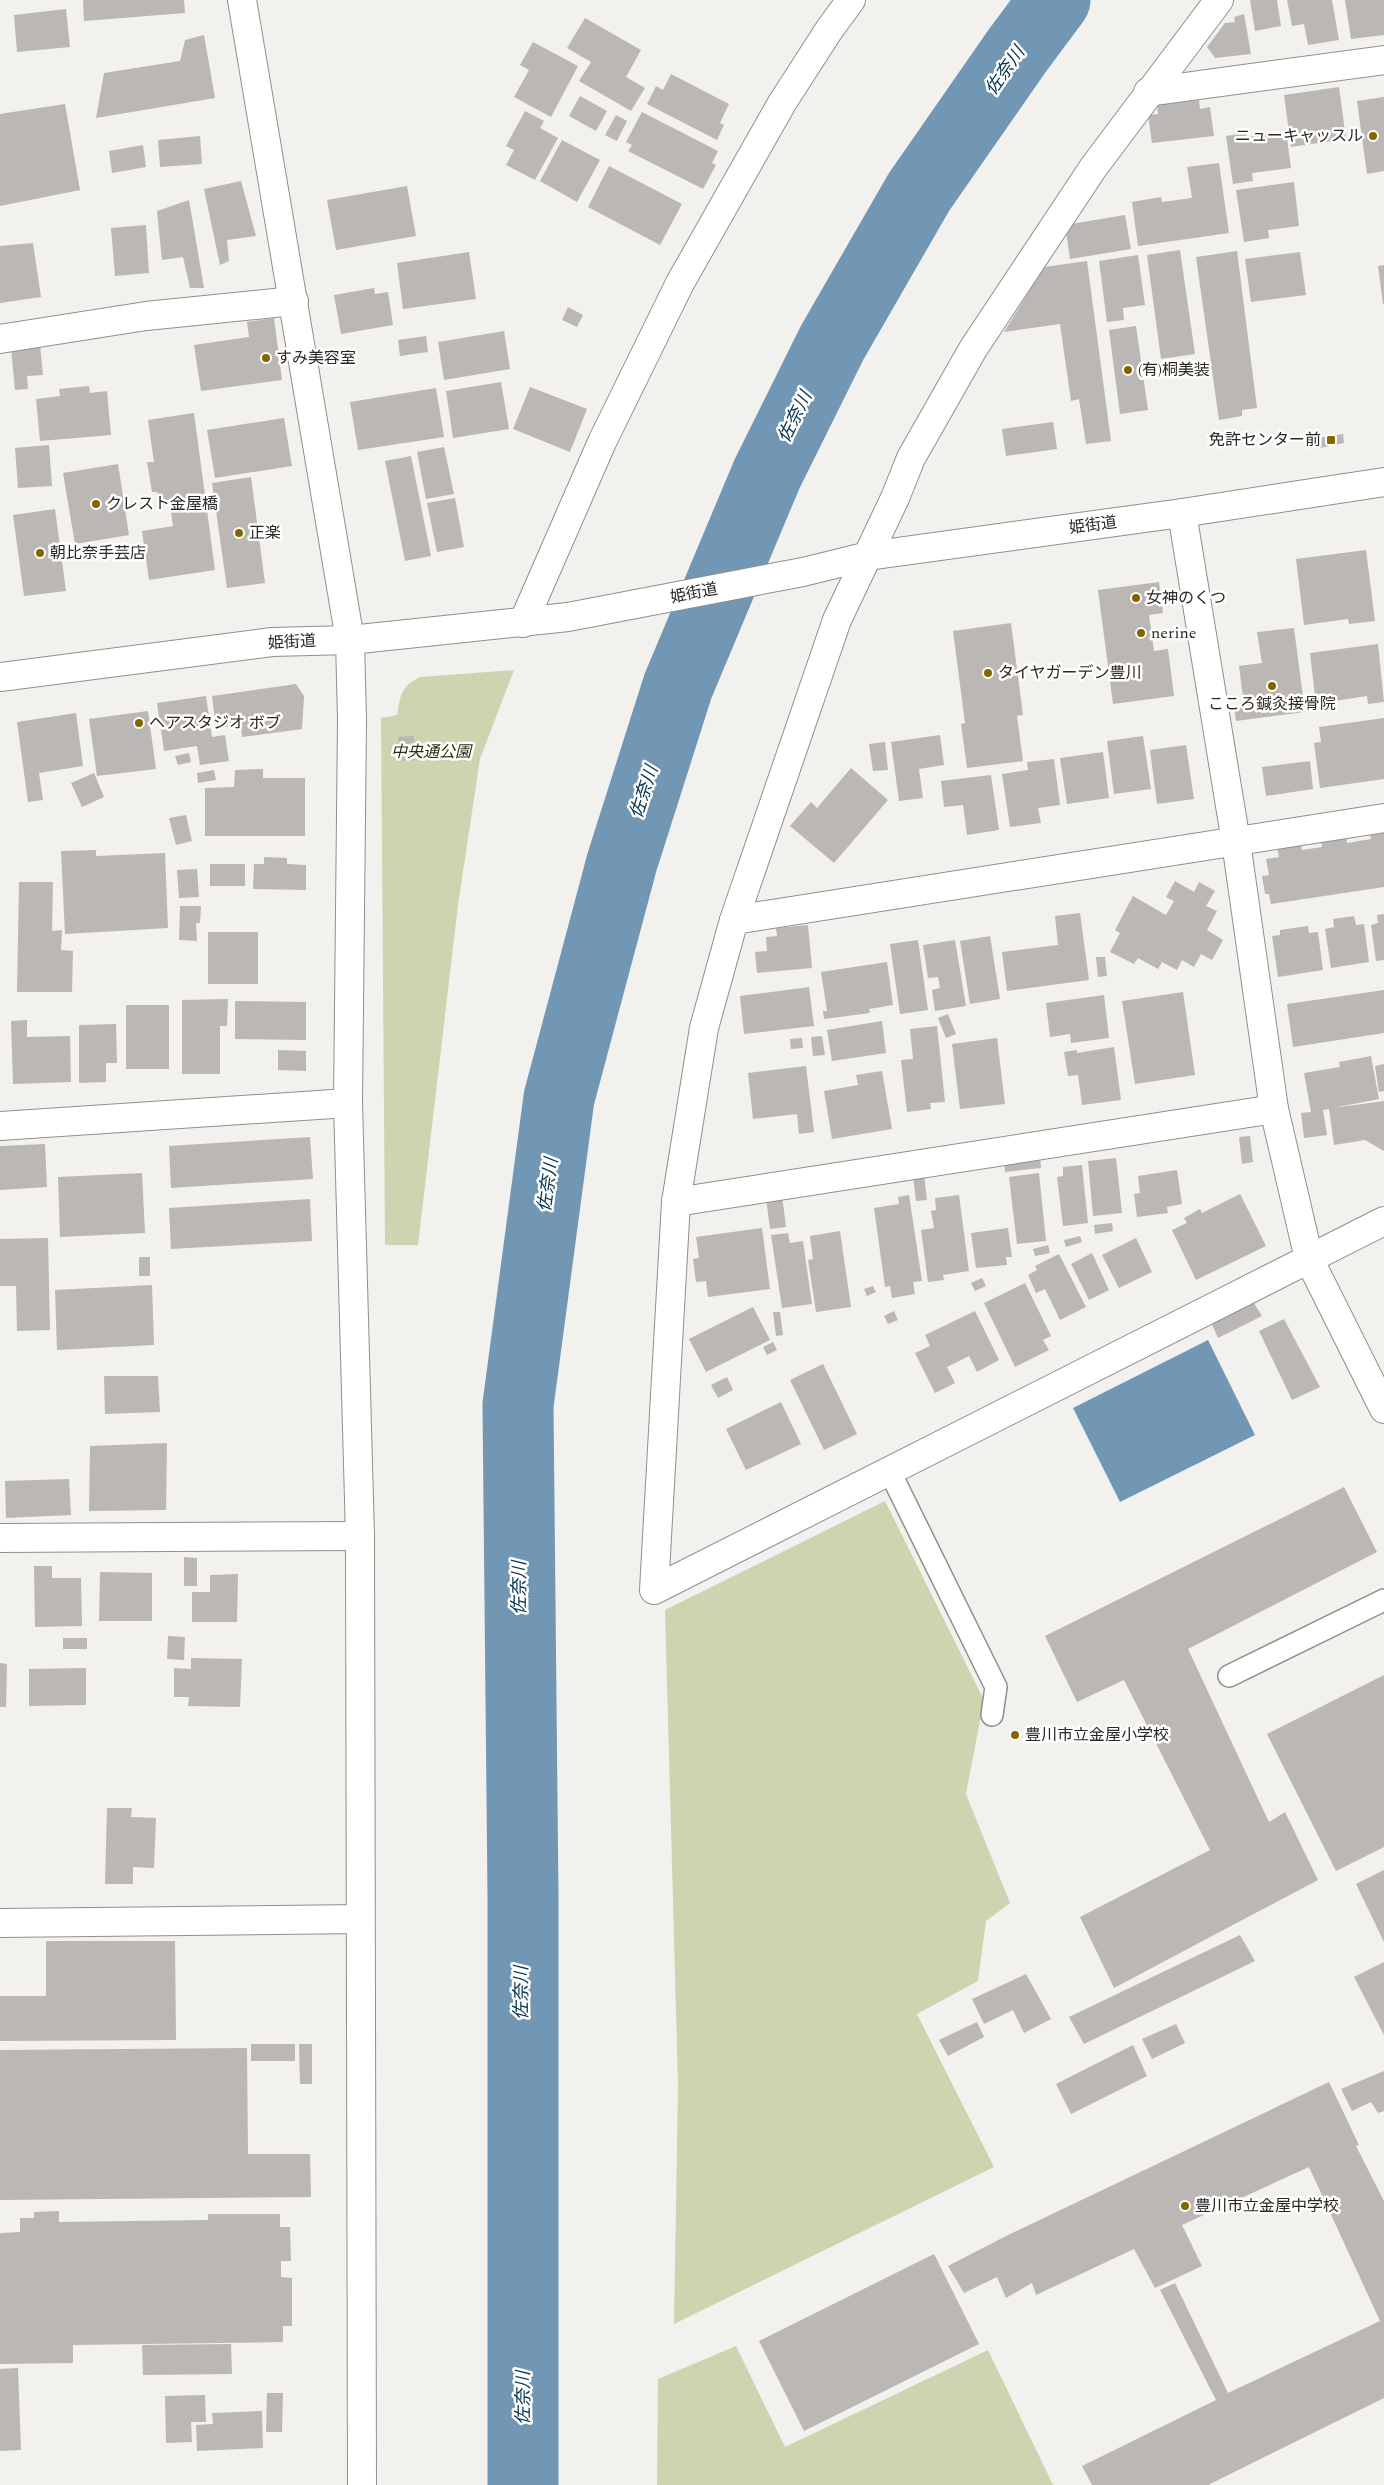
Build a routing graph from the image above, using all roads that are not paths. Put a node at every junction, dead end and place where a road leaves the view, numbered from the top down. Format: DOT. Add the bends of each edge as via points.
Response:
graph roads {
  1 [pos="242,0"];
  2 [pos="851,0"];
  3 [pos="1219,0"];
  4 [pos="1384,60"];
  5 [pos="1148,92"];
  6 [pos="294,300"];
  7 [pos="0,339"];
  8 [pos="1384,482"];
  9 [pos="1182,513"];
  10 [pos="868,556"];
  11 [pos="523,623"];
  12 [pos="350,640"];
  13 [pos="0,677"];
  14 [pos="1384,818"];
  15 [pos="1236,842"];
  16 [pos="734,920"];
  17 [pos="348,1103"];
  18 [pos="1274,1109"];
  19 [pos="0,1126"];
  20 [pos="676,1202"];
  21 [pos="1384,1220"];
  22 [pos="1309,1259"];
  23 [pos="1384,1409"];
  24 [pos="890,1472"];
  25 [pos="360,1536"];
  26 [pos="0,1538"];
  27 [pos="1384,1600"];
  28 [pos="1229,1676"];
  29 [pos="992,1716"];
  30 [pos="360,1920"];
  31 [pos="0,1923"];
  32 [pos="362,2485"];
  1 -- 6 [label="street"];
  2 -- 11 [label="street" via="782,103 680,283 602,442"];
  3 -- 5 [label="street"];
  4 -- 5 [label="street"];
  5 -- 10 [label="street" via="973,349 911,458"];
  6 -- 7 [label="street" via="146,316"];
  6 -- 12 [label="street"];
  8 -- 9 [label="street, 姫街道"];
  9 -- 10 [label="street, 姫街道"];
  9 -- 15 [label="street"];
  10 -- 11 [label="street, 姫街道" via="803,572"];
  10 -- 16 [label="street" via="836,620"];
  11 -- 12 [label="street, 姫街道"];
  12 -- 13 [label="street, 姫街道" via="272,642"];
  12 -- 17 [label="street"];
  14 -- 15 [label="street"];
  15 -- 16 [label="street"];
  15 -- 18 [label="street"];
  16 -- 20 [label="street" via="704,1028"];
  17 -- 19 [label="street"];
  17 -- 25 [label="street"];
  18 -- 20 [label="street"];
  18 -- 22 [label="street"];
  20 -- 24 [label="street" via="654,1590"];
  21 -- 22 [label="street"];
  22 -- 23 [label="street"];
  22 -- 24 [label="street"];
  24 -- 29 [label="lane" via="996,1686"];
  25 -- 26 [label="street"];
  25 -- 30 [label="street"];
  27 -- 28 [label="lane"];
  30 -- 31 [label="street"];
  30 -- 32 [label="street"];
}
